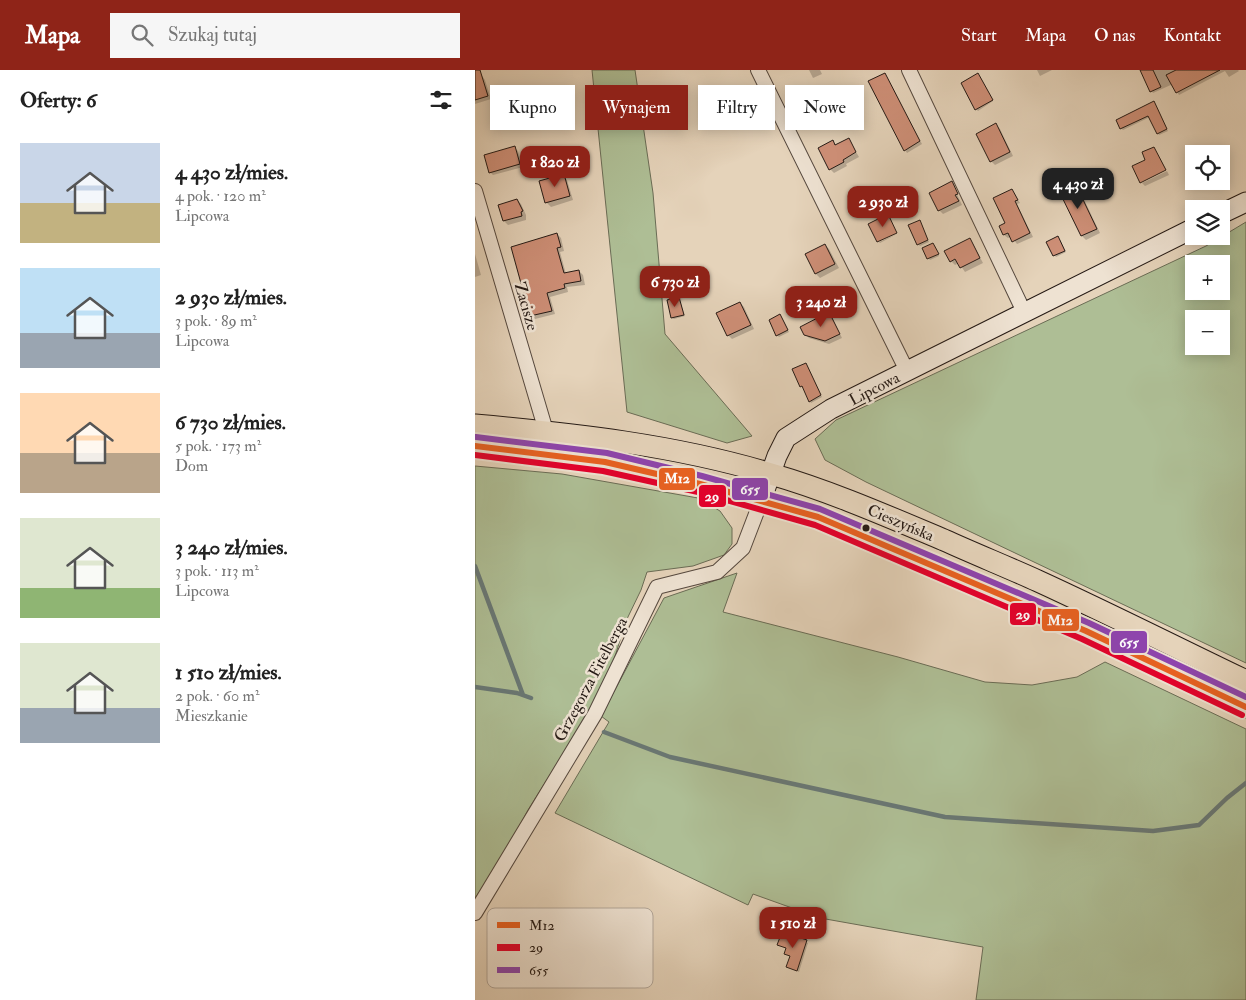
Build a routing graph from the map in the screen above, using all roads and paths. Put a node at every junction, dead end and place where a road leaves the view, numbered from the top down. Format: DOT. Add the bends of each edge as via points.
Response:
graph roads {
  1 [pos="758,70"];
  2 [pos="909,70"];
  3 [pos="475,191"];
  4 [pos="1246,202"];
  5 [pos="1230,210"];
  6 [pos="1185,232"];
  7 [pos="1025,312"];
  8 [pos="907,371"];
  9 [pos="475,425"];
  10 [pos="540,431"];
  11 [pos="475,446"];
  12 [pos="771,474"];
  13 [pos="761,500"];
  14 [pos="1246,681"];
  15 [pos="1246,707"];
  16 [pos="475,913"];
  1 -- 8 [label="street"];
  2 -- 7 [label="street"];
  3 -- 10 [label="street, Zacisze"];
  4 -- 5 [label="street"];
  6 -- 7 [label="street, Lipcowa"];
  7 -- 8 [label="street, Lipcowa"];
  8 -- 12 [label="street, Lipcowa" via="831,409 787,438"];
  9 -- 10 [label="main road, Cieszyńska"];
  10 -- 12 [label="main road, Cieszyńska" via="637,443"];
  11 -- 13 [label="main road, Cieszyńska" via="605,462"];
  12 -- 13 [label="street, Lipcowa"];
  12 -- 14 [label="main road, Cieszyńska" via="873,510 1029,577"];
  13 -- 15 [label="main road, Cieszyńska" via="818,517 972,581"];
  13 -- 16 [label="street, Grzegorza Fitelberga" via="743,548 717,572 657,587 595,714"];
}
